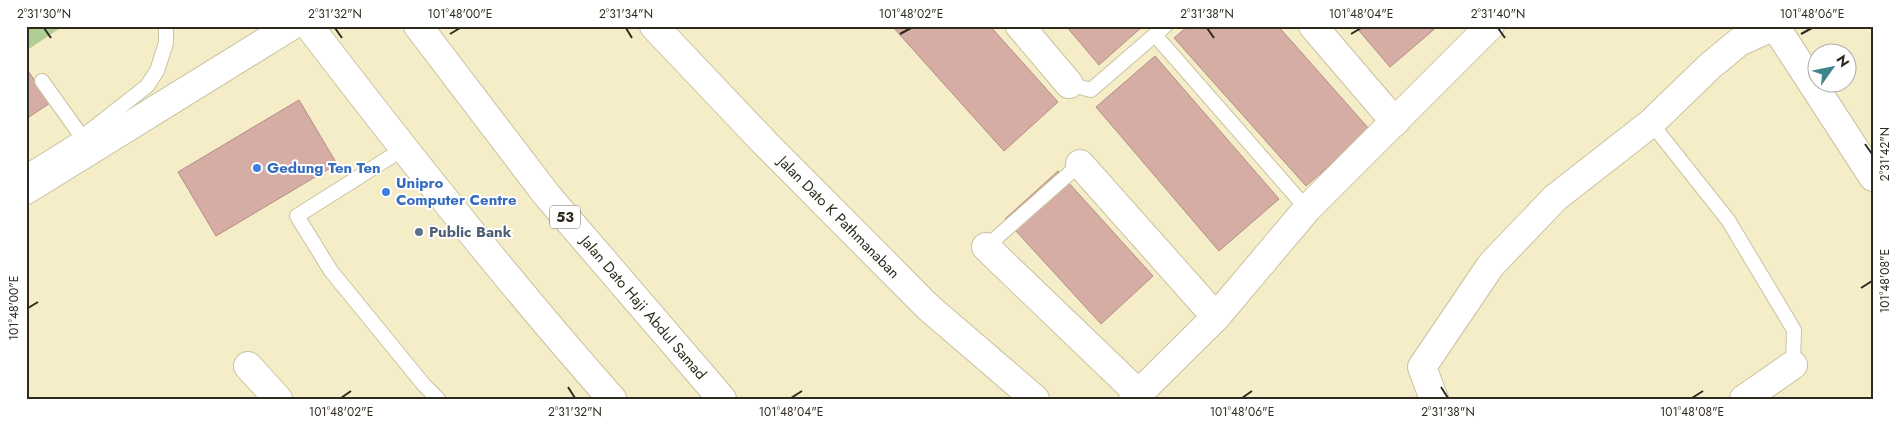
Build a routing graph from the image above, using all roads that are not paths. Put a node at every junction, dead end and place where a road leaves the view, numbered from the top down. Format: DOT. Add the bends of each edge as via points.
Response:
graph roads {
  1 [pos="166,26"];
  2 [pos="291,26"];
  3 [pos="309,26"];
  4 [pos="418,26"];
  5 [pos="654,26"];
  6 [pos="1020,26"];
  7 [pos="1313,26"];
  8 [pos="1774,26"];
  9 [pos="1483,29"];
  10 [pos="1160,31"];
  11 [pos="42,81"];
  12 [pos="1069,84"];
  13 [pos="1395,122"];
  14 [pos="1651,123"];
  15 [pos="82,137"];
  16 [pos="403,149"];
  17 [pos="1080,164"];
  18 [pos="26,172"];
  19 [pos="1873,177"];
  20 [pos="26,190"];
  21 [pos="1307,209"];
  22 [pos="986,247"];
  23 [pos="1216,316"];
  24 [pos="1793,365"];
  25 [pos="248,366"];
  26 [pos="1135,396"];
  27 [pos="278,399"];
  28 [pos="438,399"];
  29 [pos="612,399"];
  30 [pos="722,399"];
  31 [pos="1035,399"];
  32 [pos="1434,399"];
  33 [pos="1744,399"];
  1 -- 15 [label="lane" via="166,43 157,71 147,86"];
  2 -- 20 [label="street"];
  3 -- 16 [label="street"];
  4 -- 30 [label="street, Jalan Dato Haji Abdul Samad / 53" via="546,194"];
  5 -- 31 [label="street, Jalan Dato K Pathmanaban" via="928,307"];
  6 -- 12 [label="street"];
  7 -- 13 [label="street"];
  8 -- 14 [label="street" via="1739,42"];
  8 -- 19 [label="street"];
  9 -- 13 [label="street"];
  10 -- 12 [label="lane" via="1091,90"];
  10 -- 21 [label="lane"];
  11 -- 15 [label="lane"];
  13 -- 21 [label="street"];
  14 -- 24 [label="lane" via="1728,220 1794,330"];
  14 -- 32 [label="street" via="1555,198 1492,265 1422,367"];
  15 -- 18 [label="lane"];
  16 -- 28 [label="lane" via="296,216 331,271"];
  16 -- 29 [label="street"];
  17 -- 22 [label="lane"];
  17 -- 23 [label="street"];
  21 -- 23 [label="street"];
  22 -- 26 [label="street"];
  23 -- 26 [label="street"];
  24 -- 33 [label="street"];
  25 -- 27 [label="street"];
}
